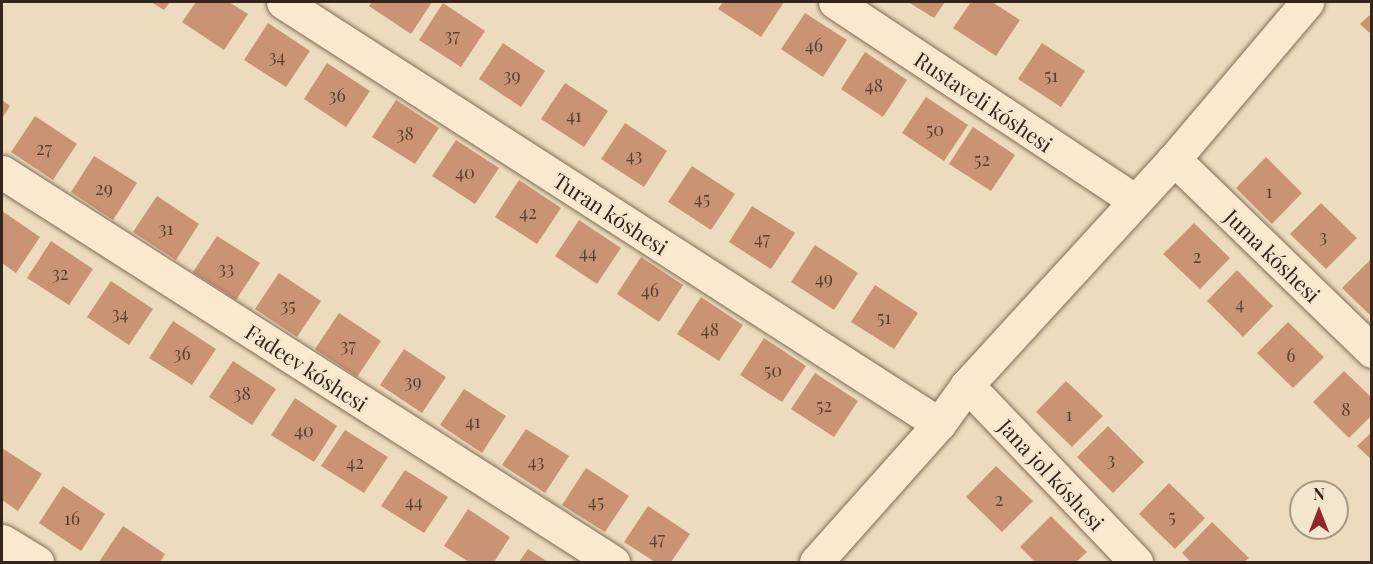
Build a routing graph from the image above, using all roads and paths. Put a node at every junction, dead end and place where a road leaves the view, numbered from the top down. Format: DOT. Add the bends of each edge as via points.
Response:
graph roads {
  1 [pos="283,2"];
  2 [pos="835,2"];
  3 [pos="1306,2"];
  4 [pos="1174,159"];
  5 [pos="2,172"];
  6 [pos="1134,200"];
  7 [pos="1371,351"];
  8 [pos="968,384"];
  9 [pos="939,424"];
  10 [pos="2,541"];
  11 [pos="37,562"];
  12 [pos="613,562"];
  13 [pos="816,562"];
  14 [pos="1136,562"];
  1 -- 9 [label="street, Turan kóshesi"];
  2 -- 6 [label="street, Rustaveli kóshesi"];
  3 -- 4 [label="street"];
  4 -- 6 [label="street"];
  4 -- 7 [label="street, Juma kóshesi"];
  5 -- 12 [label="street, Fadeev kóshesi"];
  6 -- 8 [label="street"];
  8 -- 9 [label="street"];
  8 -- 14 [label="street, Jana jol kóshesi"];
  9 -- 13 [label="street"];
  10 -- 11 [label="street"];
}
